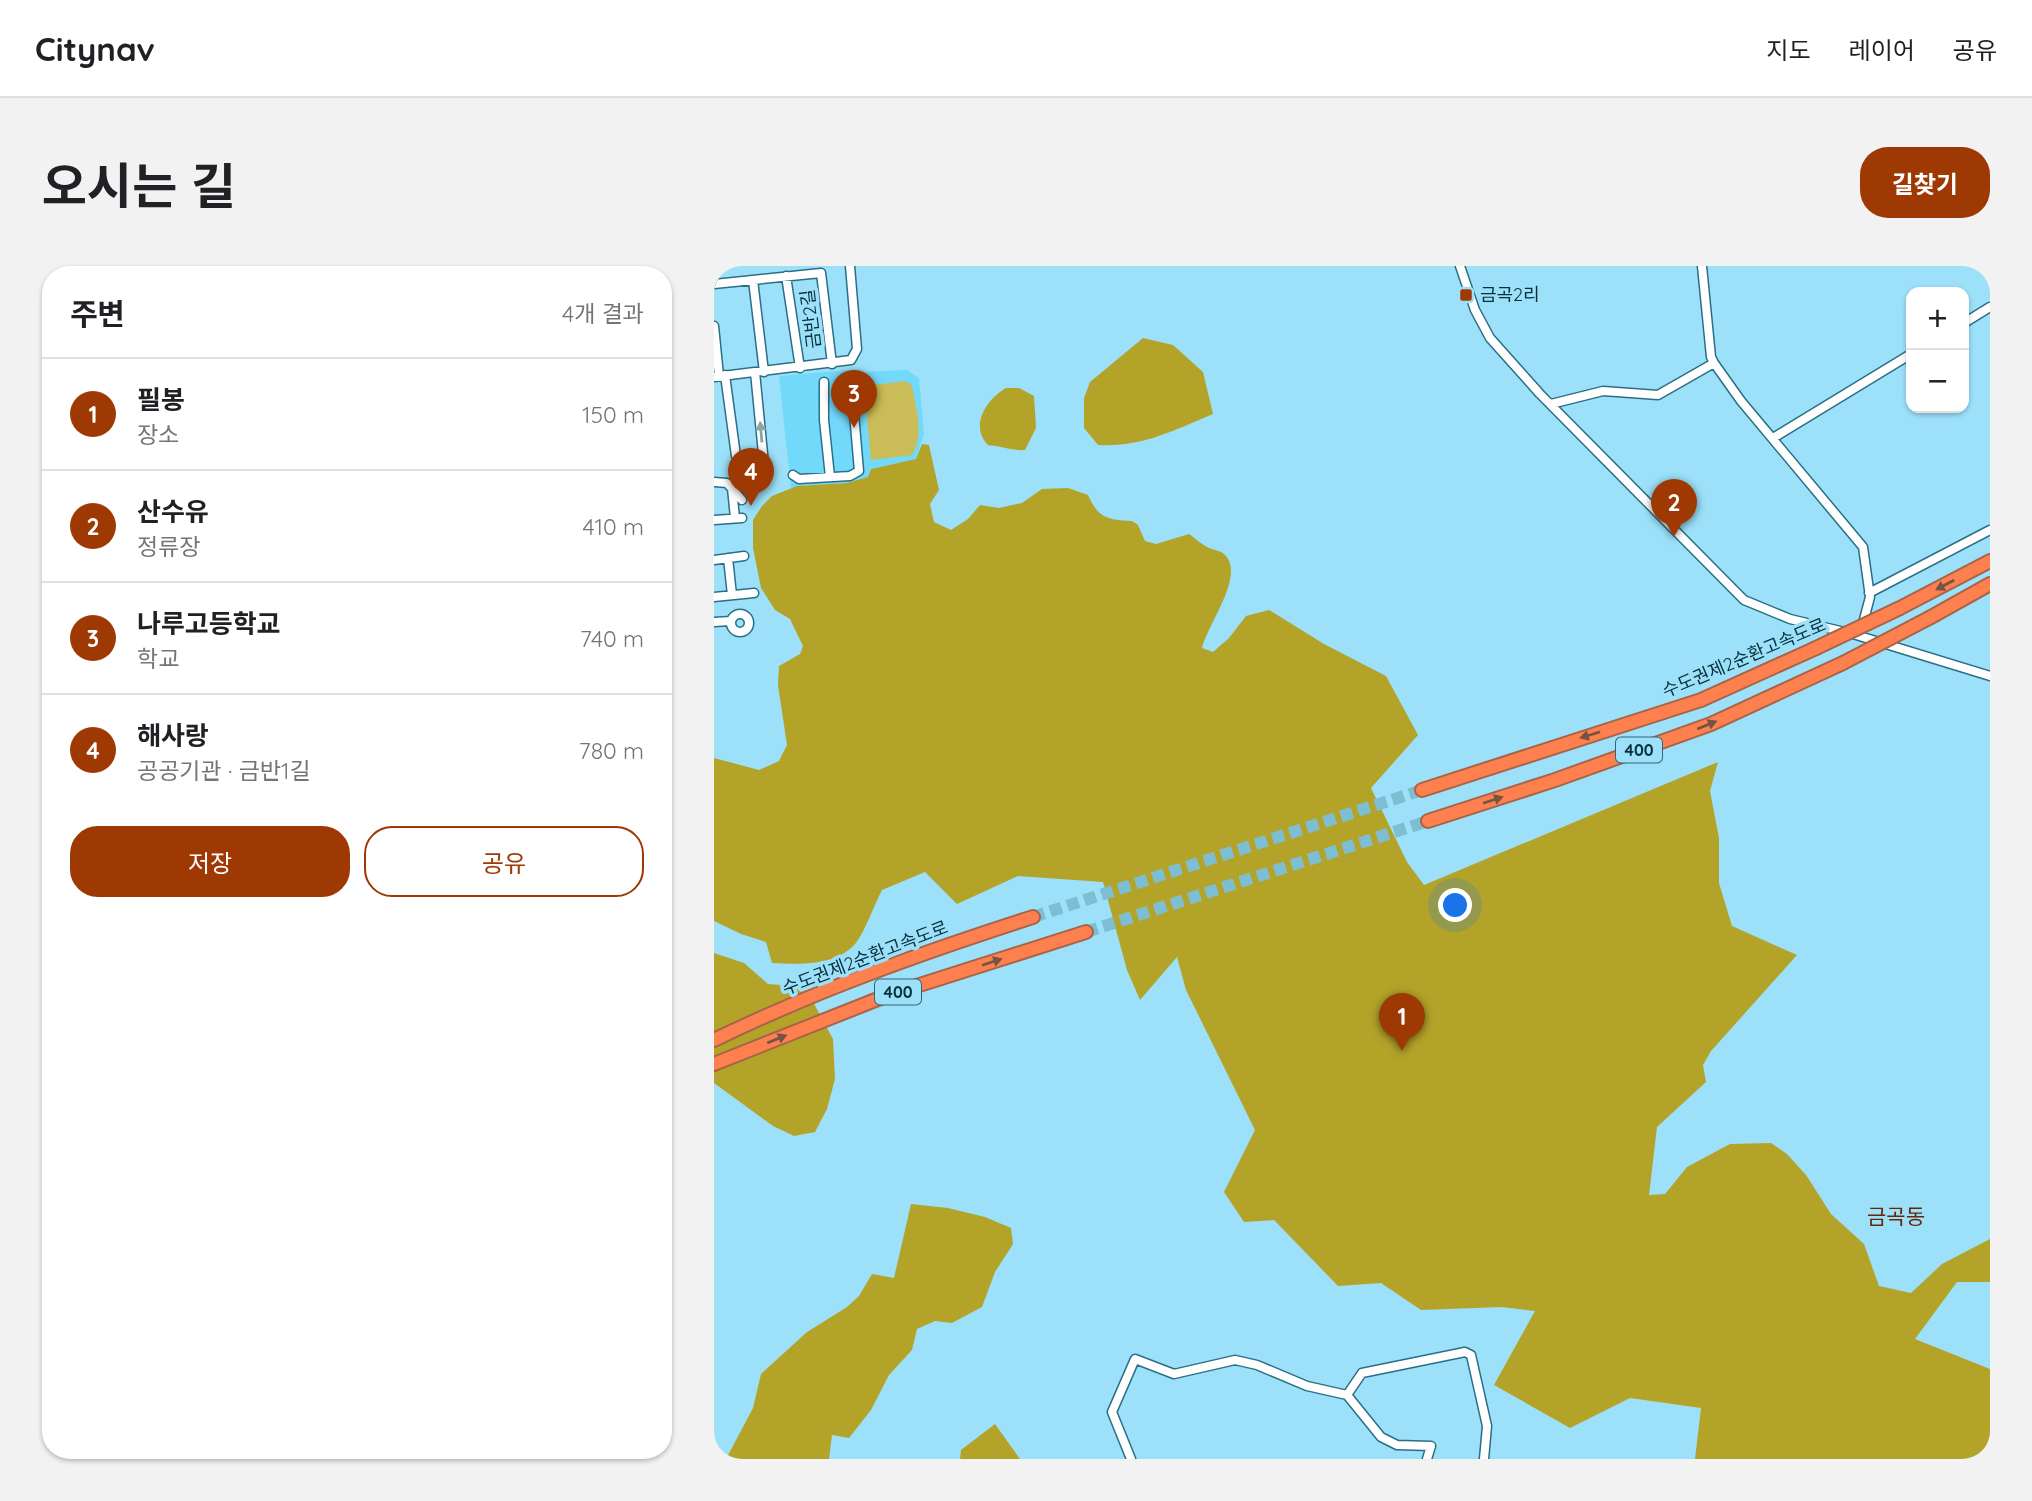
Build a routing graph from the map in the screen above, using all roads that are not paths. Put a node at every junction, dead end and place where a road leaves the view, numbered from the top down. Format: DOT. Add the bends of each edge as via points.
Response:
graph roads {
  1 [pos="850,266"];
  2 [pos="1460,266"];
  3 [pos="1702,266"];
  4 [pos="786,276"];
  5 [pos="753,280"];
  6 [pos="714,284"];
  7 [pos="1990,307"];
  8 [pos="1969,320"];
  9 [pos="714,326"];
  10 [pos="1906,357"];
  11 [pos="1714,363"];
  12 [pos="832,364"];
  13 [pos="800,368"];
  14 [pos="760,372"];
  15 [pos="719,376"];
  16 [pos="851,379"];
  17 [pos="824,382"];
  18 [pos="1551,404"];
  19 [pos="1773,438"];
  20 [pos="793,475"];
  21 [pos="830,477"];
  22 [pos="714,482"];
  23 [pos="732,488"];
  24 [pos="742,500"];
  25 [pos="714,520"];
  26 [pos="1990,530"];
  27 [pos="744,556"];
  28 [pos="727,558"];
  29 [pos="714,560"];
  30 [pos="1990,561"];
  31 [pos="1990,584"];
  32 [pos="754,593"];
  33 [pos="1870,593"];
  34 [pos="732,595"];
  35 [pos="714,597"];
  36 [pos="731,621"];
  37 [pos="714,622"];
  38 [pos="1860,636"];
  39 [pos="1990,676"];
  40 [pos="1422,790"];
  41 [pos="1428,821"];
  42 [pos="1033,917"];
  43 [pos="1086,932"];
  44 [pos="714,1040"];
  45 [pos="714,1064"];
  46 [pos="1347,1395"];
  47 [pos="1131,1459"];
  48 [pos="1427,1459"];
  49 [pos="1484,1459"];
  1 -- 12 [label="street, 금반2길" via="856,354 851,361"];
  2 -- 18 [label="street" via="1490,338"];
  3 -- 11 [label="street"];
  4 -- 5 [label="street"];
  4 -- 12 [label="street, 금반2길" via="821,273"];
  4 -- 13 [label="street, 금반2길"];
  5 -- 6 [label="street"];
  5 -- 14 [label="street"];
  7 -- 8 [label="street"];
  9 -- 15 [label="street"];
  10 -- 19 [label="street"];
  11 -- 18 [label="street" via="1658,395 1602,391"];
  11 -- 19 [label="street"];
  12 -- 13 [label="street, 금반2길"];
  13 -- 14 [label="street, 금반2길"];
  14 -- 15 [label="street, 금반2길"];
  15 -- 14 [label="street, one-way" via="736,456 761,480 765,474"];
  16 -- 21 [label="street" via="859,471"];
  17 -- 21 [label="street"];
  18 -- 38 [label="street" via="1744,600 1790,619"];
  19 -- 33 [label="street" via="1863,547"];
  20 -- 21 [label="street" via="799,480"];
  22 -- 23 [label="street"];
  23 -- 24 [label="street"];
  23 -- 25 [label="street" via="739,518"];
  26 -- 33 [label="street"];
  27 -- 28 [label="street"];
  28 -- 29 [label="street"];
  28 -- 34 [label="street"];
  30 -- 40 [label="highway, 수도권제2순환고속도로 / 400, one-way, bridge" via="1701,700"];
  41 -- 31 [label="highway, 400, one-way, bridge" via="1711,724 1843,663"];
  32 -- 34 [label="street"];
  33 -- 38 [label="street"];
  34 -- 35 [label="street"];
  36 -- 37 [label="street"];
  38 -- 39 [label="street"];
  42 -- 44 [label="highway, 수도권제2순환고속도로 / 400" via="863,975"];
  45 -- 43 [label="highway, 400, one-way" via="888,995"];
  46 -- 47 [label="street" via="1235,1360 1174,1374 1135,1359 1112,1412"];
  46 -- 48 [label="street" via="1381,1437 1397,1445 1432,1446"];
  46 -- 49 [label="street" via="1362,1373 1465,1352 1471,1355 1488,1426"];
}
